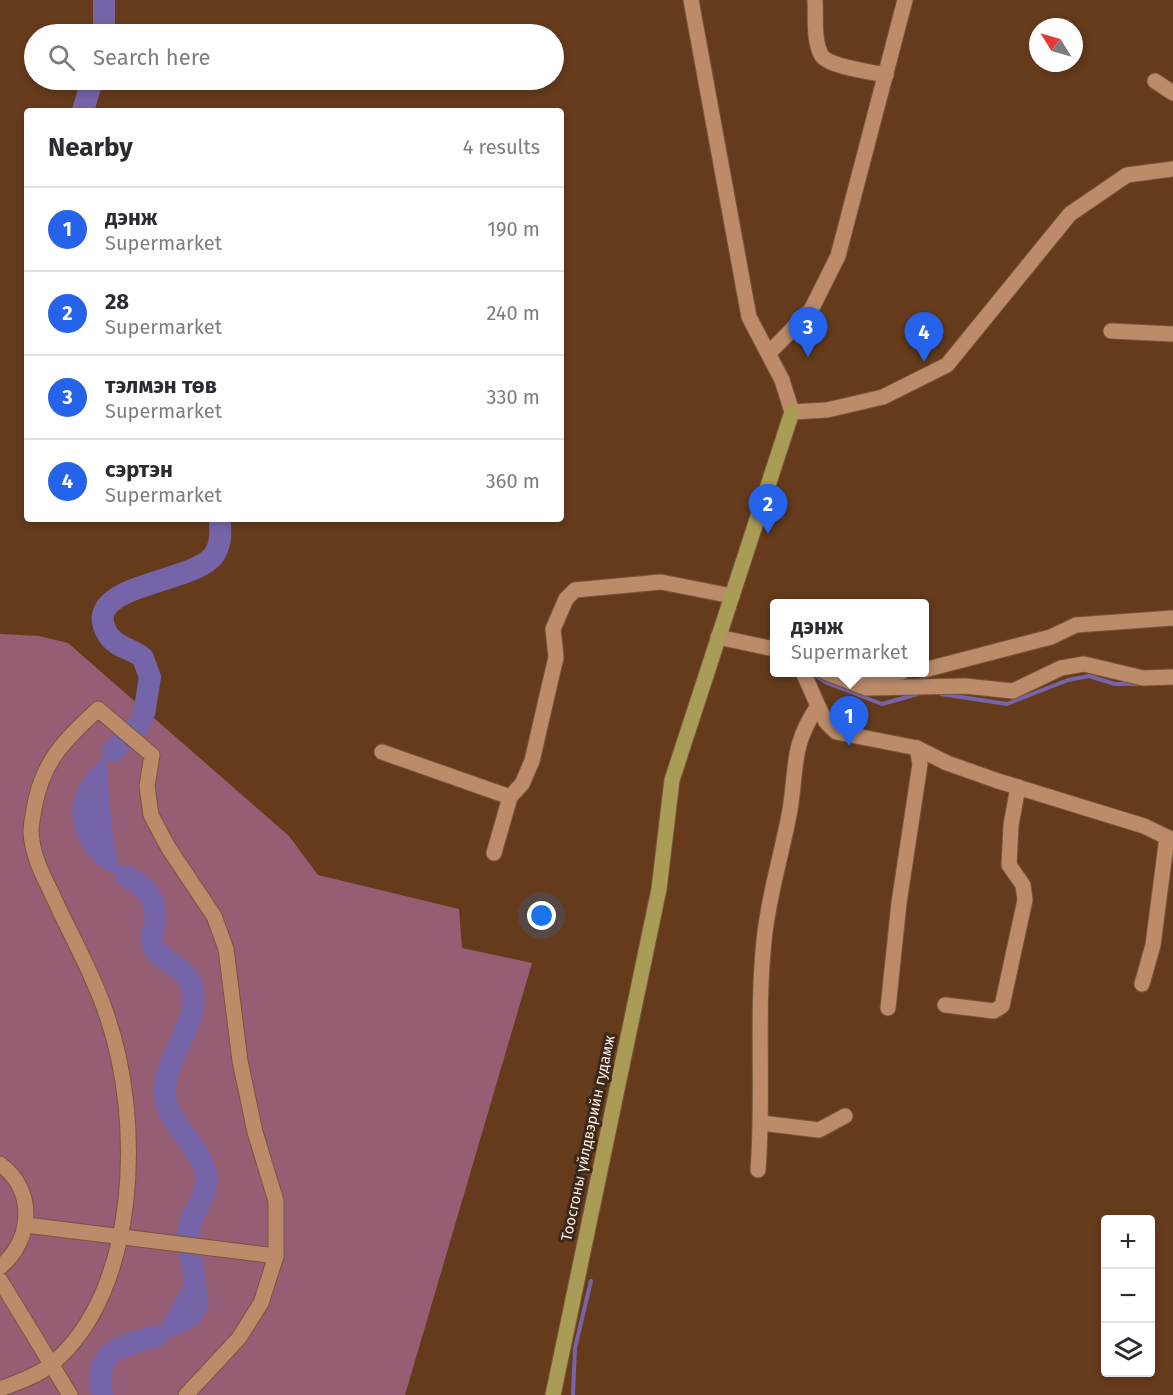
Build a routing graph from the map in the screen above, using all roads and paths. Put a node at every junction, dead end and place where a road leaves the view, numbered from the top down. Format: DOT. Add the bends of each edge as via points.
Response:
graph roads {
  1 [pos="691,0"];
  2 [pos="815,0"];
  3 [pos="905,0"];
  4 [pos="886,75"];
  5 [pos="1155,81"];
  6 [pos="1173,93"];
  7 [pos="1173,170"];
  8 [pos="1111,331"];
  9 [pos="1173,334"];
  10 [pos="769,353"];
  11 [pos="792,412"];
  12 [pos="732,596"];
  13 [pos="1173,618"];
  14 [pos="718,637"];
  15 [pos="770,648"];
  16 [pos="929,669"];
  17 [pos="804,677"];
  18 [pos="836,677"];
  19 [pos="1173,677"];
  20 [pos="818,706"];
  21 [pos="916,748"];
  22 [pos="382,752"];
  23 [pos="1018,787"];
  24 [pos="510,797"];
  25 [pos="1170,838"];
  26 [pos="494,853"];
  27 [pos="1142,984"];
  28 [pos="945,1005"];
  29 [pos="888,1008"];
  30 [pos="845,1116"];
  31 [pos="761,1123"];
  32 [pos="0,1164"];
  33 [pos="758,1170"];
  34 [pos="26,1225"];
  35 [pos="120,1237"];
  36 [pos="276,1256"];
  37 [pos="0,1267"];
  38 [pos="0,1280"];
  39 [pos="52,1365"];
  40 [pos="0,1389"];
  41 [pos="69,1395"];
  42 [pos="186,1395"];
  43 [pos="553,1395"];
  1 -- 10 [label="street" via="749,317"];
  2 -- 4 [label="street" via="816,35 822,56 830,63"];
  3 -- 4 [label="street"];
  4 -- 10 [label="street" via="838,256 811,310"];
  5 -- 6 [label="street"];
  7 -- 11 [label="street" via="1127,175 1070,214 947,365 883,397 826,410"];
  8 -- 9 [label="street"];
  10 -- 11 [label="street"];
  11 -- 12 [label="main road, Тоосгоны үйлдвэрийн гудамж"];
  12 -- 14 [label="main road, Тоосгоны үйлдвэрийн гудамж"];
  12 -- 24 [label="street" via="661,582 576,590 571,594 554,629 556,657 532,761 522,784"];
  13 -- 16 [label="street" via="1076,625 1051,637"];
  14 -- 15 [label="street"];
  14 -- 43 [label="main road, Тоосгоны үйлдвэрийн гудамж" via="672,780 659,889"];
  17 -- 20 [label="street"];
  18 -- 19 [label="street" via="867,688 965,686 1013,691 1061,668 1084,664 1143,678"];
  20 -- 21 [label="street" via="836,732"];
  20 -- 31 [label="street" via="797,745 790,810 764,940"];
  21 -- 23 [label="street"];
  21 -- 29 [label="street" via="920,764"];
  22 -- 24 [label="street"];
  23 -- 25 [label="street" via="1144,826"];
  23 -- 28 [label="street" via="1009,864 1023,885 1025,900 1002,1006 994,1011"];
  24 -- 26 [label="street"];
  25 -- 27 [label="street" via="1153,945"];
  30 -- 31 [label="street" via="819,1130"];
  31 -- 33 [label="street"];
  32 -- 34 [label="street" via="20,1186 26,1205"];
  34 -- 35 [label="street"];
  34 -- 37 [label="street" via="21,1243"];
  35 -- 36 [label="street"];
  35 -- 36 [label="street" via="130,1153 125,1081 108,1017 36,862 31,830 37,794 49,762 62,743 98,709 152,755 147,786 151,815 214,916 226,949 240,1061 255,1132 276,1201"];
  35 -- 39 [label="street" via="112,1271 94,1313"];
  36 -- 42 [label="street" via="261,1303 239,1338"];
  38 -- 39 [label="street"];
  39 -- 40 [label="street"];
  39 -- 41 [label="street"];
}
